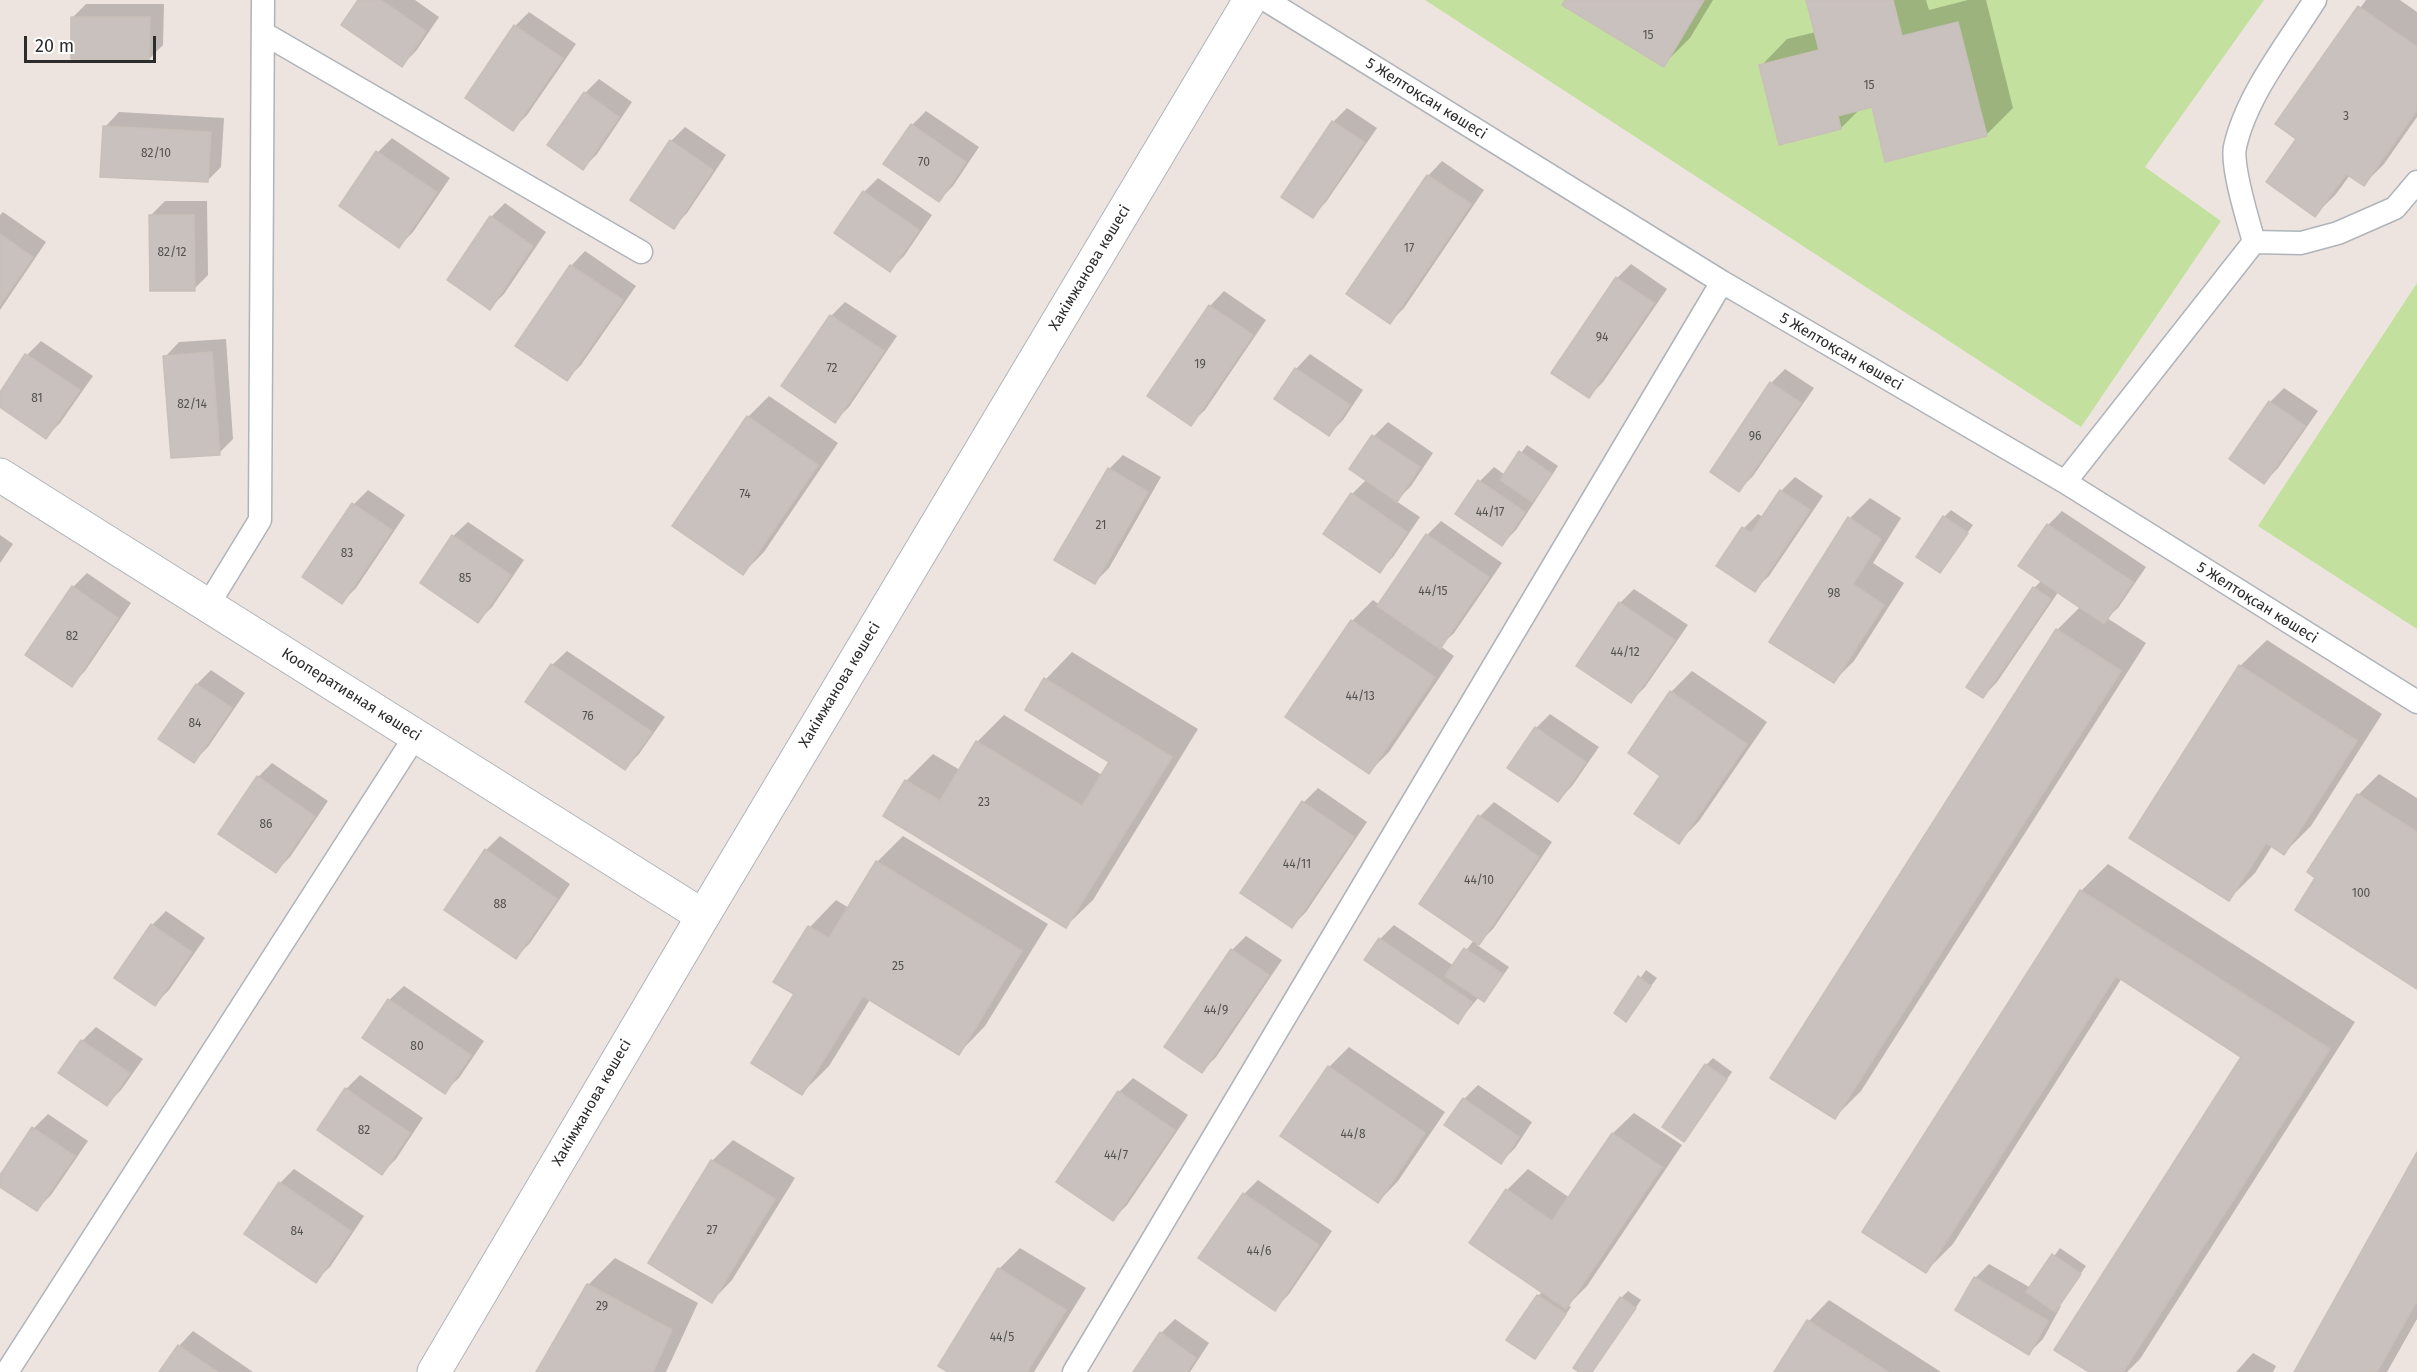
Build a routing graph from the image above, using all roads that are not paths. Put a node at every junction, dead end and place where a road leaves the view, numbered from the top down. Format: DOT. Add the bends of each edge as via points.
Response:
graph roads {
  1 [pos="263,0"];
  2 [pos="1250,0"];
  3 [pos="1266,0"];
  4 [pos="2315,0"];
  5 [pos="263,33"];
  6 [pos="2417,182"];
  7 [pos="2254,242"];
  8 [pos="641,252"];
  9 [pos="1722,282"];
  10 [pos="0,475"];
  11 [pos="2065,482"];
  12 [pos="208,605"];
  13 [pos="2417,702"];
  14 [pos="416,735"];
  15 [pos="703,916"];
  16 [pos="7,1372"];
  17 [pos="434,1372"];
  18 [pos="1074,1372"];
  1 -- 5 [label="lane"];
  2 -- 15 [label="street, Хакімжанова көшесі"];
  3 -- 9 [label="lane, 5 Желтоқсан көшесі"];
  4 -- 7 [label="lane" via="2253,100 2234,148"];
  5 -- 8 [label="lane"];
  5 -- 12 [label="lane" via="260,520"];
  6 -- 7 [label="lane" via="2395,208 2338,233 2301,243"];
  7 -- 11 [label="lane"];
  9 -- 11 [label="lane, 5 Желтоқсан көшесі"];
  9 -- 18 [label="lane"];
  10 -- 12 [label="street, Кооперативная көшесі"];
  11 -- 13 [label="lane, 5 Желтоқсан көшесі"];
  12 -- 14 [label="street, Кооперативная көшесі"];
  14 -- 15 [label="street, Кооперативная көшесі"];
  14 -- 16 [label="lane"];
  15 -- 17 [label="street, Хакімжанова көшесі"];
}
